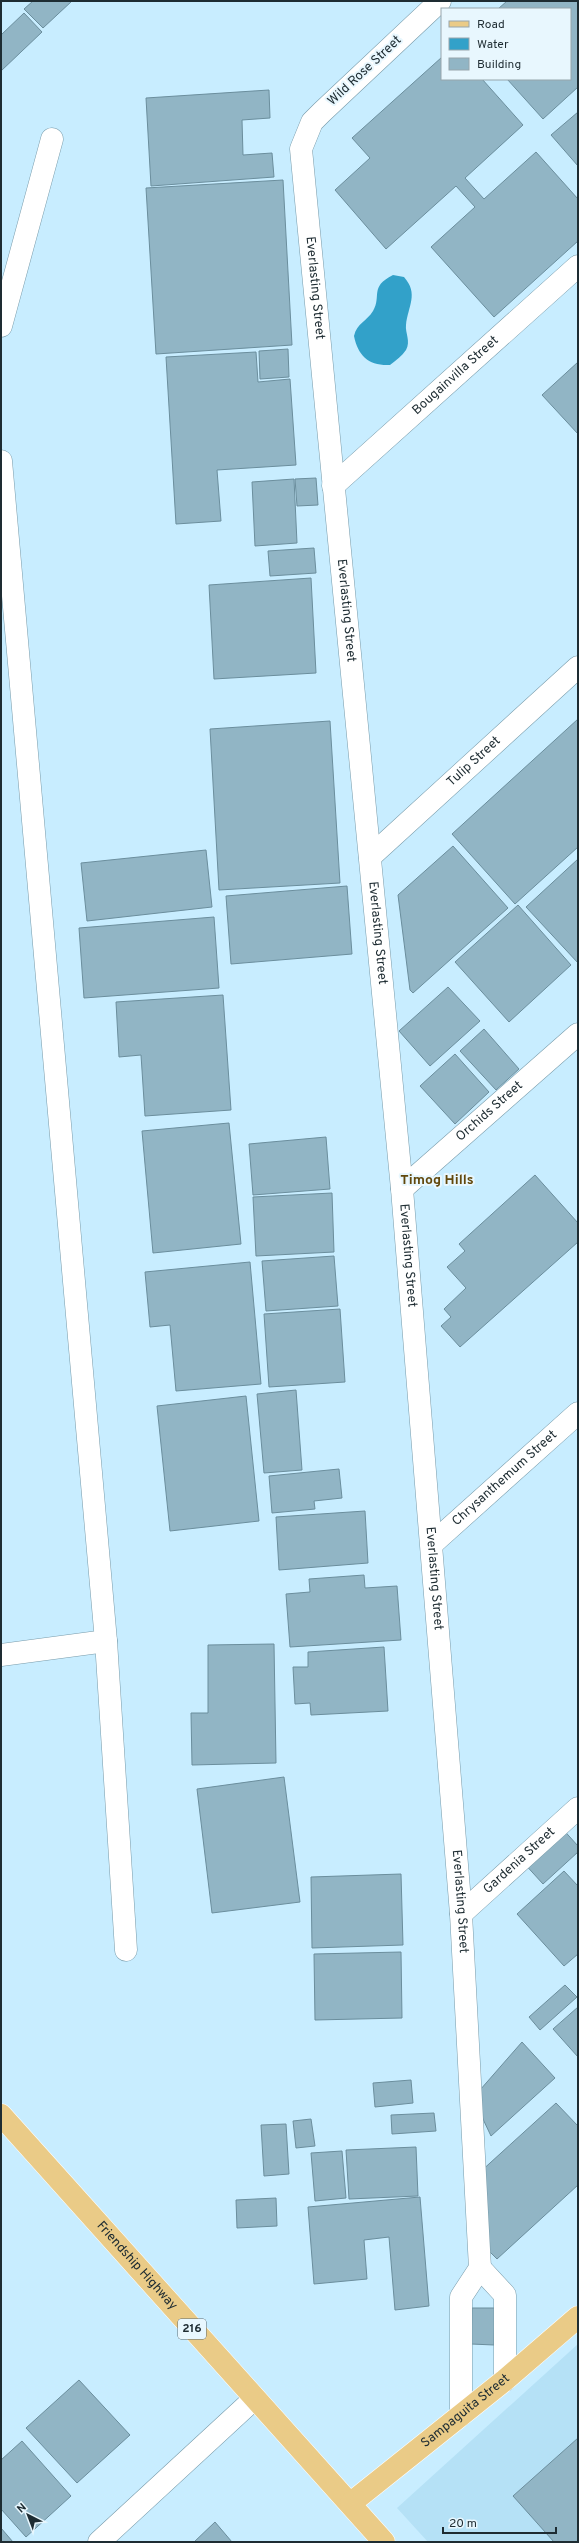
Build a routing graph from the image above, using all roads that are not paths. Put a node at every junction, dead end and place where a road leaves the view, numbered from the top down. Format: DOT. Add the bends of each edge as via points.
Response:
graph roads {
  1 [pos="440,1"];
  2 [pos="52,139"];
  3 [pos="301,149"];
  4 [pos="578,266"];
  5 [pos="1,326"];
  6 [pos="1,461"];
  7 [pos="333,486"];
  8 [pos="578,667"];
  9 [pos="370,856"];
  10 [pos="578,1034"];
  11 [pos="402,1189"];
  12 [pos="578,1413"];
  13 [pos="432,1544"];
  14 [pos="106,1641"];
  15 [pos="1,1655"];
  16 [pos="578,1808"];
  17 [pos="461,1914"];
  18 [pos="126,1950"];
  19 [pos="1,2114"];
  20 [pos="480,2268"];
  21 [pos="578,2317"];
  22 [pos="504,2380"];
  23 [pos="254,2399"];
  24 [pos="461,2415"];
  25 [pos="351,2503"];
  26 [pos="99,2542"];
  27 [pos="384,2542"];
  1 -- 3 [label="street, Wild Rose Street" via="312,122"];
  2 -- 5 [label="street"];
  3 -- 7 [label="street, Everlasting Street"];
  4 -- 7 [label="street, Bougainvilla Street"];
  6 -- 14 [label="street"];
  7 -- 9 [label="street, Everlasting Street"];
  8 -- 9 [label="street, Tulip Street"];
  9 -- 11 [label="street, Everlasting Street"];
  10 -- 11 [label="street, Orchids Street"];
  11 -- 13 [label="street, Everlasting Street"];
  12 -- 13 [label="street, Chrysanthemum Street"];
  13 -- 17 [label="street, Everlasting Street"];
  14 -- 15 [label="street"];
  14 -- 18 [label="street"];
  16 -- 17 [label="street, Gardenia Street"];
  17 -- 20 [label="street, Everlasting Street"];
  19 -- 23 [label="main road, Friendship Highway / 216"];
  20 -- 22 [label="street" via="505,2294"];
  20 -- 24 [label="street" via="461,2297"];
  21 -- 22 [label="main road, Sampaguita Street"];
  22 -- 24 [label="main road, Sampaguita Street"];
  23 -- 25 [label="main road, Friendship Highway / 216"];
  23 -- 26 [label="street"];
  24 -- 25 [label="main road, Sampaguita Street"];
  25 -- 27 [label="main road, Friendship Highway / 216"];
}
